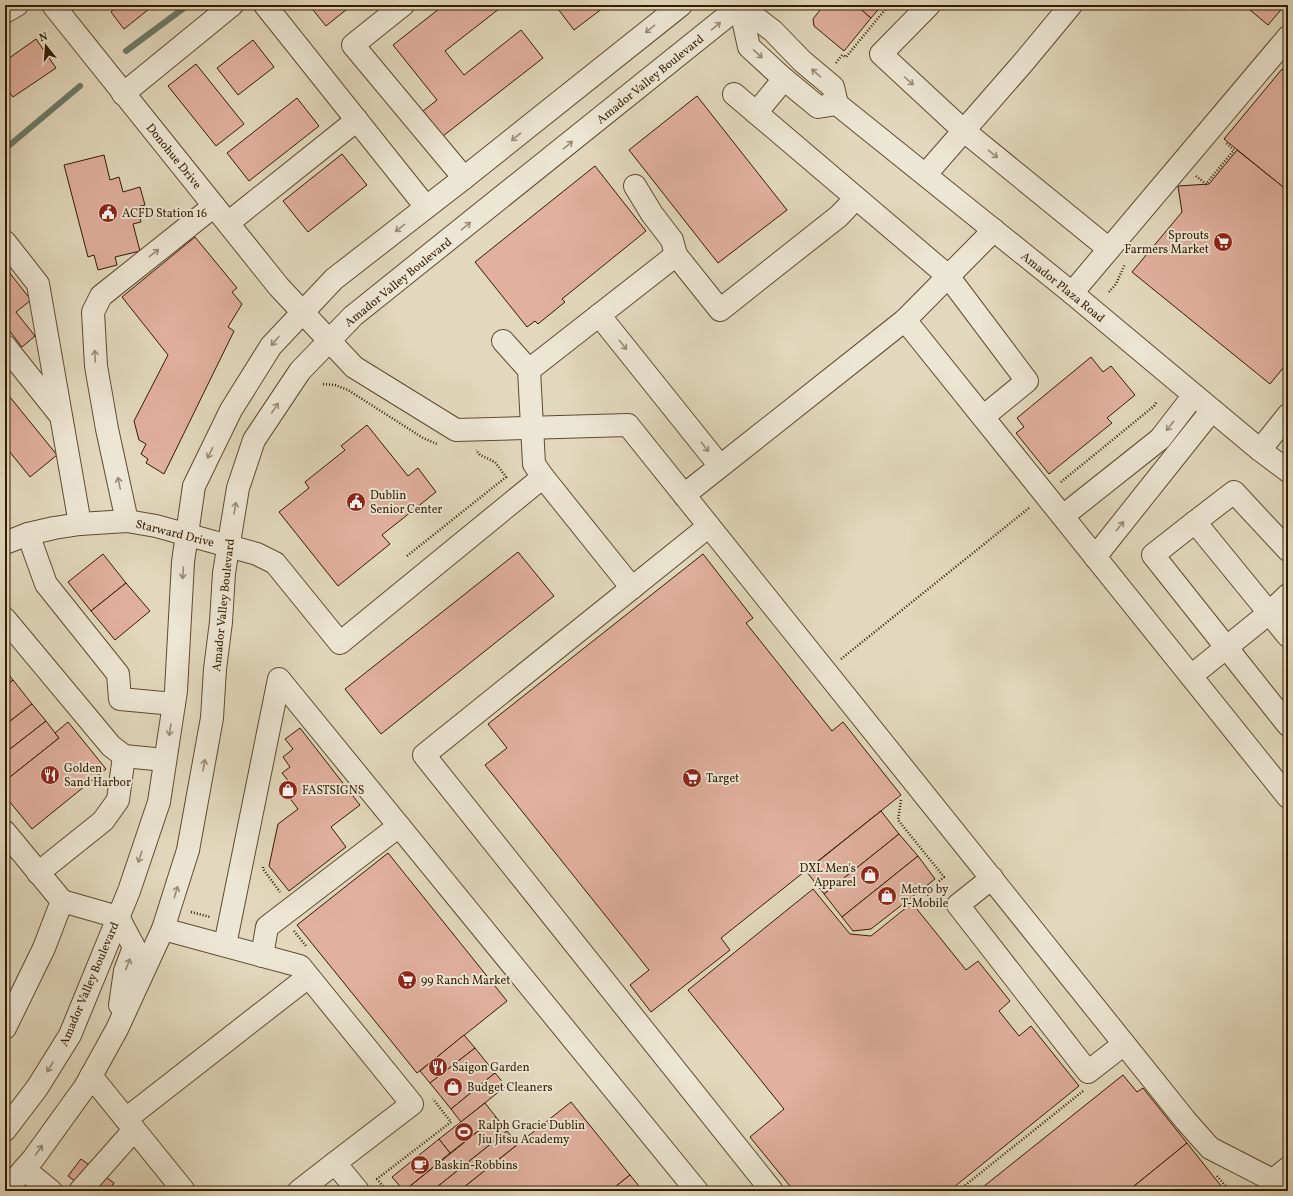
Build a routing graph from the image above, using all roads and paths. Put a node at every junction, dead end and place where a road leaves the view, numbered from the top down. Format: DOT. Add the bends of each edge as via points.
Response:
graph roads {
  1 [pos="17,5"];
  2 [pos="53,5"];
  3 [pos="232,5"];
  4 [pos="265,5"];
  5 [pos="402,5"];
  6 [pos="681,5"];
  7 [pos="740,5"];
  8 [pos="889,5"];
  9 [pos="929,5"];
  10 [pos="1071,5"];
  11 [pos="5,12"];
  12 [pos="1288,37"];
  13 [pos="834,64"];
  14 [pos="784,79"];
  15 [pos="123,94"];
  16 [pos="734,94"];
  17 [pos="837,104"];
  18 [pos="756,113"];
  19 [pos="357,120"];
  20 [pos="963,130"];
  21 [pos="926,174"];
  22 [pos="464,178"];
  23 [pos="635,186"];
  24 [pos="856,198"];
  25 [pos="214,206"];
  26 [pos="426,207"];
  27 [pos="228,223"];
  28 [pos="994,230"];
  29 [pos="5,242"];
  30 [pos="1109,249"];
  31 [pos="676,255"];
  32 [pos="948,276"];
  33 [pos="1072,293"];
  34 [pos="302,312"];
  35 [pos="599,315"];
  36 [pos="905,320"];
  37 [pos="329,341"];
  38 [pos="503,341"];
  39 [pos="5,346"];
  40 [pos="529,370"];
  41 [pos="324,384"];
  42 [pos="1194,395"];
  43 [pos="1157,401"];
  44 [pos="1212,410"];
  45 [pos="1288,415"];
  46 [pos="61,416"];
  47 [pos="983,417"];
  48 [pos="532,428"];
  49 [pos="443,444"];
  50 [pos="473,446"];
  51 [pos="1260,450"];
  52 [pos="720,466"];
  53 [pos="1288,471"];
  54 [pos="543,477"];
  55 [pos="1046,494"];
  56 [pos="684,495"];
  57 [pos="1063,516"];
  58 [pos="127,521"];
  59 [pos="1195,522"];
  60 [pos="80,524"];
  61 [pos="709,526"];
  62 [pos="28,534"];
  63 [pos="187,534"];
  64 [pos="5,543"];
  65 [pos="228,546"];
  66 [pos="1288,550"];
  67 [pos="407,556"];
  68 [pos="1095,557"];
  69 [pos="632,588"];
  70 [pos="1288,595"];
  71 [pos="1269,613"];
  72 [pos="5,619"];
  73 [pos="1288,636"];
  74 [pos="1226,647"];
  75 [pos="826,672"];
  76 [pos="1191,676"];
  77 [pos="174,704"];
  78 [pos="1288,725"];
  79 [pos="124,756"];
  80 [pos="165,760"];
  81 [pos="1288,797"];
  82 [pos="902,799"];
  83 [pos="398,826"];
  84 [pos="5,832"];
  85 [pos="264,861"];
  86 [pos="38,873"];
  87 [pos="992,878"];
  88 [pos="62,901"];
  89 [pos="289,910"];
  90 [pos="941,911"];
  91 [pos="118,917"];
  92 [pos="163,929"];
  93 [pos="224,946"];
  94 [pos="310,951"];
  95 [pos="262,956"];
  96 [pos="308,977"];
  97 [pos="5,1028"];
  98 [pos="117,1030"];
  99 [pos="1124,1044"];
  100 [pos="91,1076"];
  101 [pos="1087,1093"];
  102 [pos="431,1097"];
  103 [pos="130,1125"];
  104 [pos="5,1130"];
  105 [pos="335,1163"];
  106 [pos="24,1169"];
  107 [pos="1215,1173"];
  108 [pos="1283,1179"];
  109 [pos="5,1191"];
  110 [pos="51,1191"];
  111 [pos="80,1191"];
  112 [pos="184,1191"];
  113 [pos="299,1191"];
  114 [pos="358,1191"];
  115 [pos="387,1191"];
  116 [pos="697,1191"];
  117 [pos="772,1191"];
  118 [pos="958,1191"];
  119 [pos="1230,1191"];
  1 -- 11 [label="street"];
  2 -- 15 [label="street, Donohue Drive"];
  3 -- 15 [label="street"];
  4 -- 19 [label="street"];
  5 -- 22 [label="street" via="352,45"];
  6 -- 22 [label="street, Amador Valley Boulevard, one-way"];
  7 -- 14 [label="street, one-way" via="749,47"];
  17 -- 7 [label="street, one-way" via="832,87 773,31"];
  37 -- 7 [label="street, Amador Valley Boulevard, one-way" via="353,316"];
  8 -- 13 [label="path" via="846,58 842,55"];
  9 -- 20 [label="street, one-way" via="881,54"];
  10 -- 20 [label="street"];
  12 -- 30 [label="street"];
  14 -- 17 [label="street" via="818,107"];
  14 -- 18 [label="street"];
  15 -- 25 [label="street, Donohue Drive"];
  16 -- 18 [label="street"];
  17 -- 21 [label="street, Amador Plaza Road"];
  18 -- 24 [label="street"];
  19 -- 26 [label="street"];
  19 -- 27 [label="street"];
  20 -- 21 [label="street"];
  20 -- 30 [label="street, one-way"];
  21 -- 28 [label="street, Amador Plaza Road"];
  22 -- 26 [label="street, Amador Valley Boulevard"];
  23 -- 31 [label="street" via="672,240"];
  24 -- 31 [label="street" via="840,216 720,310"];
  24 -- 32 [label="street"];
  25 -- 27 [label="street, Donohue Drive"];
  58 -- 25 [label="street, one-way" via="106,429 96,366 93,312 101,296"];
  26 -- 34 [label="street, Amador Valley Boulevard, one-way" via="334,279"];
  27 -- 34 [label="street, Donohue Drive" via="281,290"];
  28 -- 32 [label="street"];
  28 -- 33 [label="street, Amador Plaza Road"];
  29 -- 46 [label="street" via="38,284"];
  30 -- 33 [label="street"];
  31 -- 35 [label="street"];
  32 -- 36 [label="street"];
  32 -- 47 [label="street" via="1027,381"];
  33 -- 42 [label="street, Amador Plaza Road"];
  34 -- 37 [label="street, Donohue Drive"];
  34 -- 63 [label="street, Amador Valley Boulevard, one-way" via="271,346 231,410 194,486"];
  35 -- 40 [label="street"];
  35 -- 52 [label="street, one-way"];
  36 -- 47 [label="street"];
  36 -- 52 [label="street"];
  37 -- 48 [label="street, Donohue Drive" via="354,367 456,430"];
  65 -- 37 [label="street, Amador Valley Boulevard, one-way" via="238,488 254,440 300,370"];
  38 -- 40 [label="street"];
  39 -- 46 [label="street"];
  40 -- 48 [label="street"];
  41 -- 49 [label="path" via="348,390 423,438 436,444"];
  42 -- 44 [label="street, Amador Plaza Road"];
  42 -- 57 [label="street, one-way" via="1160,439"];
  43 -- 55 [label="path"];
  44 -- 51 [label="street, Amador Plaza Road"];
  68 -- 44 [label="street, one-way"];
  45 -- 51 [label="street"];
  46 -- 60 [label="street"];
  47 -- 55 [label="street"];
  48 -- 54 [label="street" via="534,464"];
  48 -- 56 [label="street, Donohue Drive" via="628,425"];
  50 -- 67 [label="path" via="480,455 495,462 506,477"];
  51 -- 53 [label="street, Amador Plaza Road"];
  52 -- 56 [label="street"];
  54 -- 65 [label="street, Starward Drive" via="340,643 275,563 257,554"];
  54 -- 69 [label="street"];
  55 -- 57 [label="street"];
  55 -- 75 [label="path"];
  56 -- 61 [label="street"];
  57 -- 68 [label="street"];
  58 -- 60 [label="street, Starward Drive"];
  58 -- 63 [label="street, Starward Drive"];
  59 -- 66 [label="street" via="1234,492"];
  59 -- 71 [label="street"];
  59 -- 74 [label="street" via="1153,555"];
  60 -- 62 [label="street, Starward Drive"];
  61 -- 69 [label="street"];
  61 -- 75 [label="street"];
  62 -- 64 [label="street, Starward Drive"];
  62 -- 77 [label="street" via="46,584 118,674 120,699"];
  63 -- 65 [label="street, Starward Drive"];
  63 -- 77 [label="street, Amador Valley Boulevard, one-way"];
  92 -- 65 [label="street, Amador Valley Boulevard, one-way" via="188,850 212,718"];
  68 -- 76 [label="street"];
  69 -- 117 [label="street" via="424,755"];
  70 -- 71 [label="street"];
  71 -- 73 [label="street"];
  71 -- 74 [label="street"];
  72 -- 79 [label="street" via="111,746"];
  74 -- 76 [label="street"];
  74 -- 78 [label="street"];
  75 -- 87 [label="street"];
  76 -- 81 [label="street"];
  77 -- 80 [label="street, Amador Valley Boulevard, one-way"];
  79 -- 80 [label="street"];
  79 -- 86 [label="street" via="118,800 102,821"];
  80 -- 91 [label="street, Amador Valley Boulevard, one-way" via="158,802"];
  82 -- 90 [label="path" via="898,820 944,877 926,892"];
  83 -- 89 [label="street"];
  83 -- 93 [label="street" via="279,679"];
  83 -- 116 [label="street"];
  84 -- 86 [label="street"];
  85 -- 89 [label="path" via="263,868 285,898 281,901"];
  86 -- 88 [label="street"];
  87 -- 99 [label="street"];
  87 -- 99 [label="street" via="958,905 1088,1072"];
  88 -- 91 [label="street"];
  88 -- 97 [label="street" via="44,948"];
  89 -- 94 [label="path" via="297,922 291,926"];
  89 -- 95 [label="street" via="267,927"];
  98 -- 91 [label="street, Amador Valley Boulevard, one-way" via="125,971 134,947"];
  91 -- 104 [label="street, Amador Valley Boulevard, one-way" via="70,1035 37,1088"];
  92 -- 93 [label="street"];
  92 -- 98 [label="street, Amador Valley Boulevard"];
  93 -- 95 [label="street"];
  95 -- 96 [label="street" via="300,966"];
  96 -- 103 [label="street"];
  96 -- 105 [label="street" via="412,1104"];
  98 -- 100 [label="street, Amador Valley Boulevard"];
  99 -- 108 [label="street" via="1210,1148"];
  100 -- 103 [label="street"];
  106 -- 100 [label="street, Amador Valley Boulevard, one-way"];
  101 -- 118 [label="path" via="1084,1090"];
  102 -- 115 [label="path" via="451,1122 377,1179"];
  103 -- 111 [label="street"];
  103 -- 112 [label="street"];
  105 -- 113 [label="street"];
  105 -- 114 [label="street"];
  106 -- 109 [label="street, Amador Valley Boulevard"];
  106 -- 110 [label="street"];
  107 -- 119 [label="path"];
}
